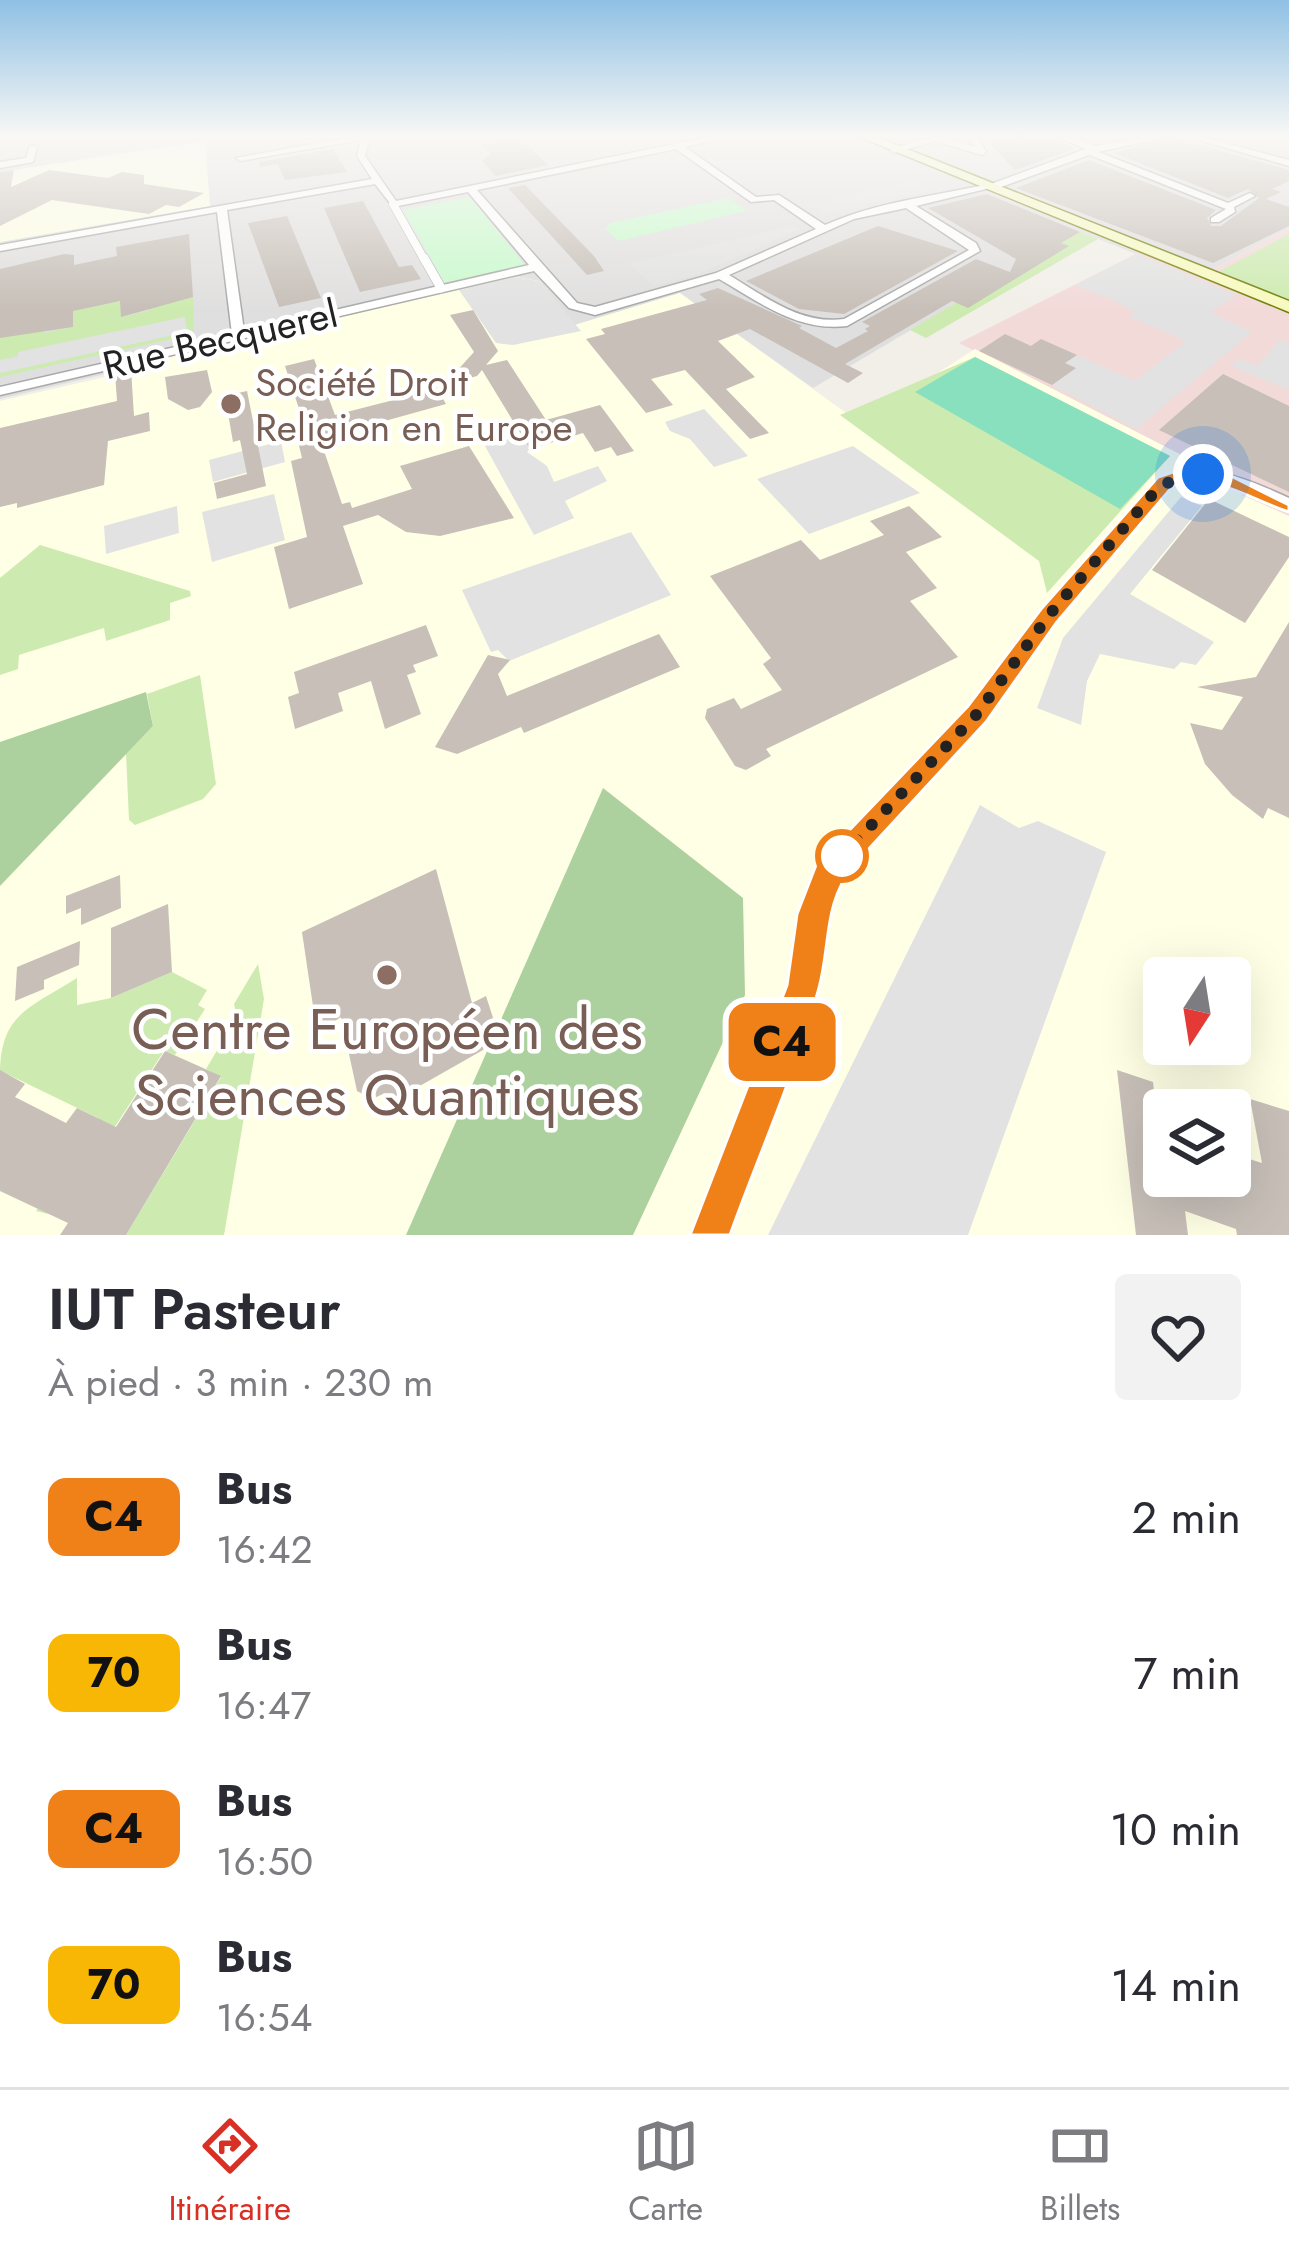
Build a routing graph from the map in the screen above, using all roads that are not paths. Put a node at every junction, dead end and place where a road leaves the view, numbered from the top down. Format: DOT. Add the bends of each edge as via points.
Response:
graph roads {
  1 [pos="301,195"];
  2 [pos="385,195"];
  3 [pos="442,195"];
  4 [pos="477,195"];
  5 [pos="746,195"];
  6 [pos="955,195"];
  7 [pos="1006,195"];
  8 [pos="1200,195"];
  9 [pos="1250,196"];
  10 [pos="392,204"];
  11 [pos="907,204"];
  12 [pos="1228,206"];
  13 [pos="222,209"];
  14 [pos="1215,220"];
  15 [pos="824,229"];
  16 [pos="0,248"];
  17 [pos="536,267"];
  18 [pos="720,275"];
  19 [pos="441,288"];
  20 [pos="1289,307"];
  21 [pos="238,334"];
  22 [pos="0,391"];
  23 [pos="1289,505"];
  24 [pos="710,1235"];
  1 -- 13 [label="street"];
  2 -- 10 [label="street"];
  3 -- 10 [label="street"];
  4 -- 17 [label="street"];
  5 -- 15 [label="street" via="776,196"];
  6 -- 11 [label="street"];
  7 -- 20 [label="main road"];
  8 -- 12 [label="street"];
  9 -- 12 [label="street"];
  10 -- 19 [label="street"];
  11 -- 15 [label="street"];
  11 -- 18 [label="street" via="975,251 847,322 808,321"];
  12 -- 14 [label="street"];
  13 -- 16 [label="street"];
  13 -- 21 [label="street"];
  15 -- 18 [label="street"];
  17 -- 18 [label="street" via="583,311"];
  17 -- 19 [label="street, Rue Becquerel"];
  19 -- 21 [label="street, Rue Becquerel"];
  21 -- 22 [label="street, Rue Becquerel"];
  23 -- 24 [label="street" via="1214,475 1166,481 1049,615 977,714 843,854 812,914 803,985"];
}
